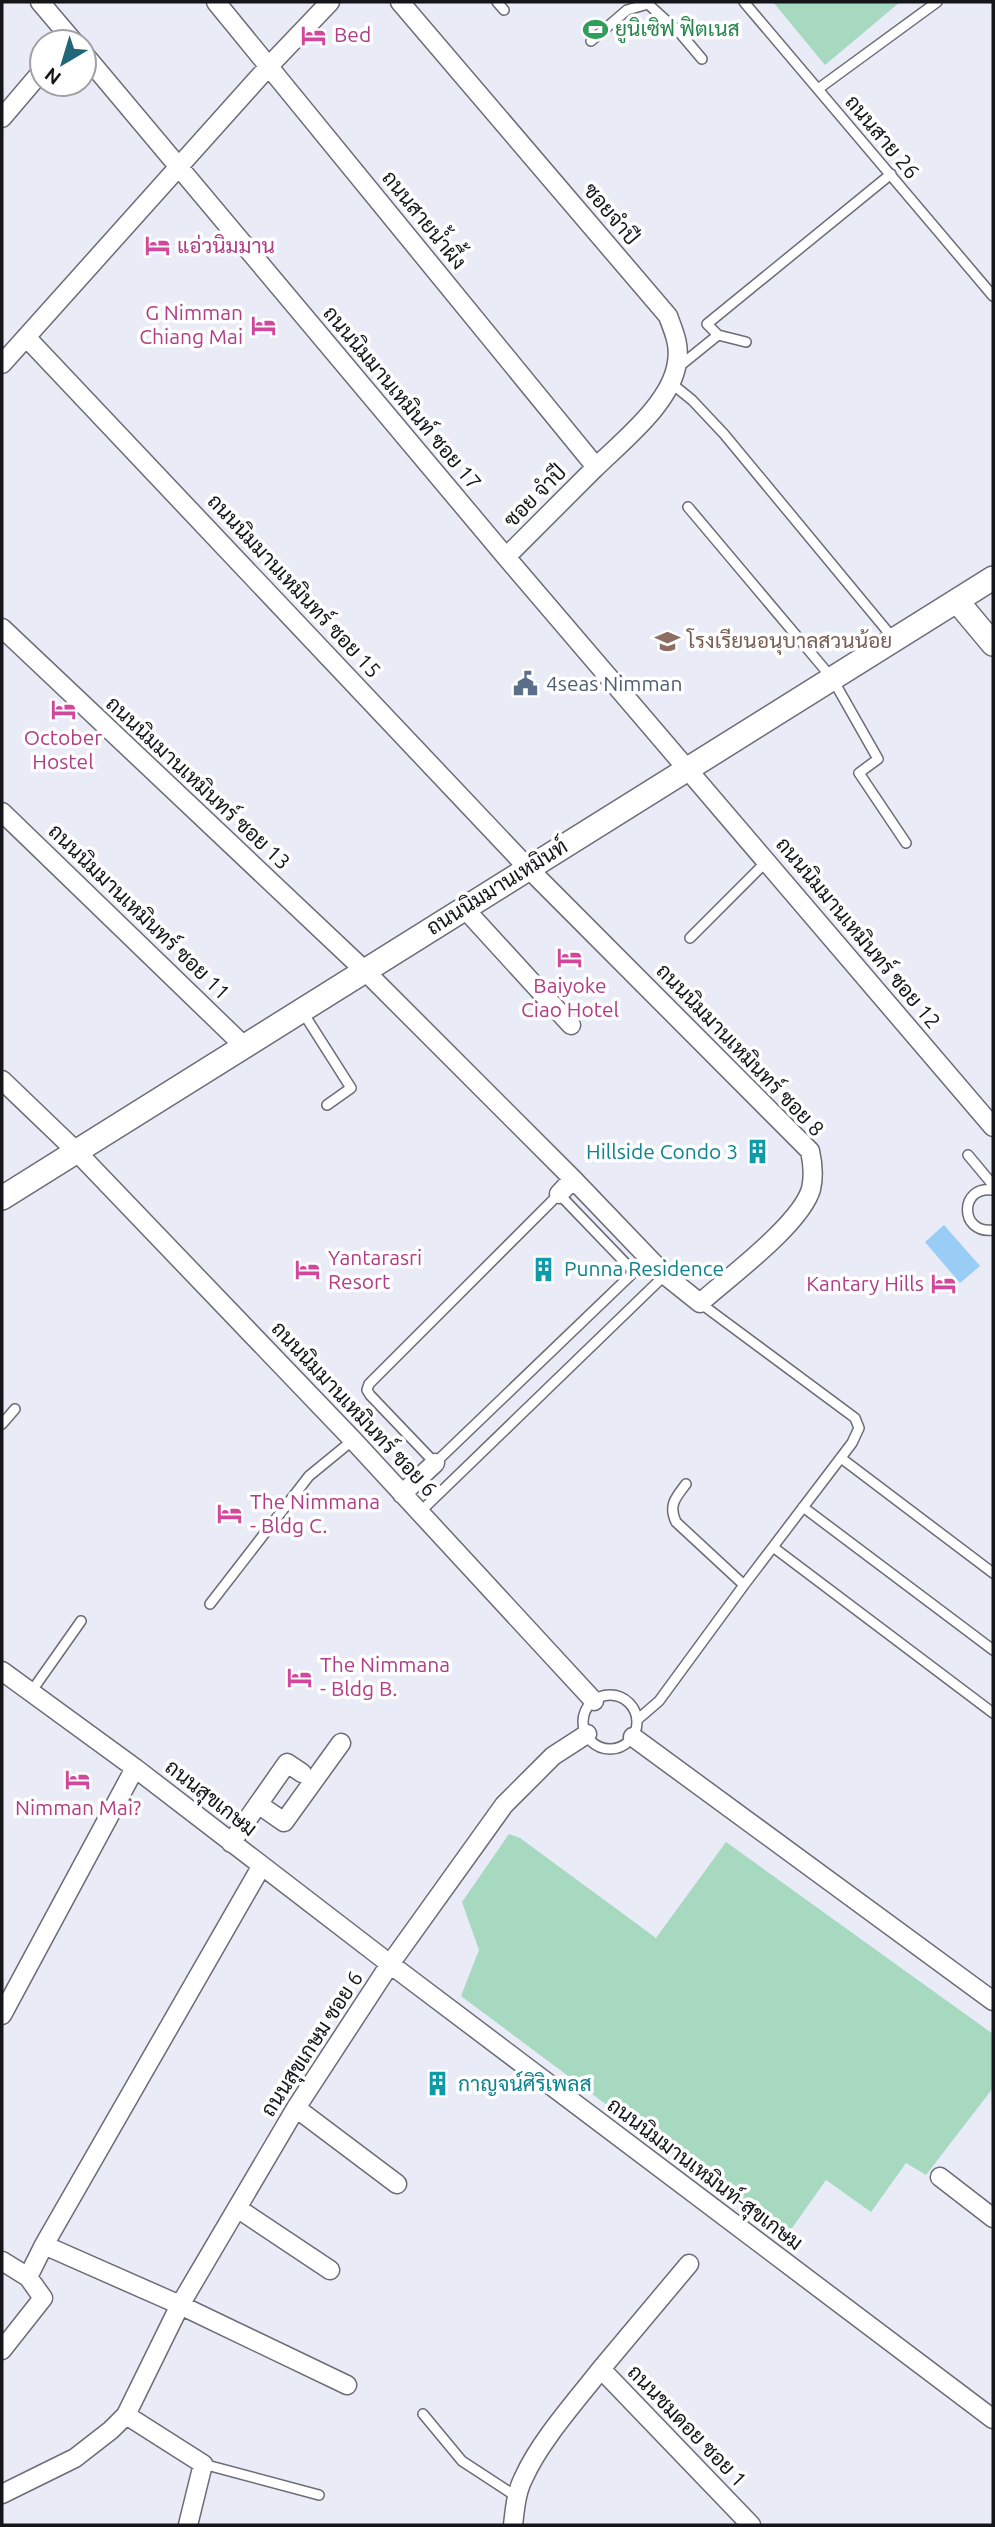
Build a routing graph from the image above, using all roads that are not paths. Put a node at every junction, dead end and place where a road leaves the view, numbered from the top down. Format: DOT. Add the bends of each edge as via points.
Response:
graph roads {
  1 [pos="40,2"];
  2 [pos="216,2"];
  3 [pos="330,2"];
  4 [pos="400,2"];
  5 [pos="497,2"];
  6 [pos="744,2"];
  7 [pos="937,2"];
  8 [pos="504,10"];
  9 [pos="60,28"];
  10 [pos="591,41"];
  11 [pos="702,59"];
  12 [pos="269,66"];
  13 [pos="98,71"];
  14 [pos="28,87"];
  15 [pos="818,89"];
  16 [pos="2,118"];
  17 [pos="179,167"];
  18 [pos="891,174"];
  19 [pos="993,296"];
  20 [pos="718,335"];
  21 [pos="26,337"];
  22 [pos="746,342"];
  23 [pos="2,364"];
  24 [pos="673,377"];
  25 [pos="596,467"];
  26 [pos="688,507"];
  27 [pos="506,557"];
  28 [pos="993,578"];
  29 [pos="957,601"];
  30 [pos="2,628"];
  31 [pos="895,639"];
  32 [pos="993,644"];
  33 [pos="832,678"];
  34 [pos="688,768"];
  35 [pos="2,812"];
  36 [pos="906,844"];
  37 [pos="767,861"];
  38 [pos="528,868"];
  39 [pos="464,908"];
  40 [pos="690,938"];
  41 [pos="364,970"];
  42 [pos="301,1010"];
  43 [pos="571,1025"];
  44 [pos="244,1046"];
  45 [pos="2,1080"];
  46 [pos="327,1105"];
  47 [pos="993,1126"];
  48 [pos="77,1152"];
  49 [pos="968,1155"];
  50 [pos="993,1168"];
  51 [pos="985,1175"];
  52 [pos="573,1179"];
  53 [pos="993,1188"];
  54 [pos="559,1194"];
  55 [pos="2,1198"];
  56 [pos="993,1230"];
  57 [pos="665,1275"];
  58 [pos="700,1303"];
  59 [pos="15,1409"];
  60 [pos="2,1424"];
  61 [pos="354,1440"];
  62 [pos="841,1458"];
  63 [pos="435,1463"];
  64 [pos="686,1484"];
  65 [pos="402,1494"];
  66 [pos="803,1507"];
  67 [pos="420,1512"];
  68 [pos="773,1547"];
  69 [pos="993,1573"];
  70 [pos="744,1585"];
  71 [pos="210,1604"];
  72 [pos="81,1621"];
  73 [pos="993,1650"];
  74 [pos="2,1671"];
  75 [pos="31,1692"];
  76 [pos="594,1701"];
  77 [pos="993,1712"];
  78 [pos="635,1729"];
  79 [pos="587,1734"];
  80 [pos="341,1743"];
  81 [pos="135,1768"];
  82 [pos="302,1773"];
  83 [pos="258,1804"];
  84 [pos="231,1843"];
  85 [pos="261,1867"];
  86 [pos="390,1964"];
  87 [pos="993,2001"];
  88 [pos="2,2015"];
  89 [pos="296,2108"];
  90 [pos="940,2177"];
  91 [pos="397,2184"];
  92 [pos="237,2208"];
  93 [pos="993,2218"];
  94 [pos="44,2245"];
  95 [pos="2,2261"];
  96 [pos="688,2264"];
  97 [pos="330,2270"];
  98 [pos="28,2277"];
  99 [pos="180,2305"];
  100 [pos="2,2350"];
  101 [pos="601,2369"];
  102 [pos="347,2385"];
  103 [pos="423,2414"];
  104 [pos="126,2416"];
  105 [pos="993,2419"];
  106 [pos="203,2464"];
  107 [pos="2,2494"];
  108 [pos="319,2495"];
  109 [pos="517,2497"];
  110 [pos="188,2525"];
  111 [pos="513,2525"];
  112 [pos="751,2525"];
  1 -- 9 [label="street"];
  2 -- 12 [label="street, ถนนสายน้ำผึ้ง"];
  3 -- 12 [label="street"];
  4 -- 24 [label="street, ซอยจำปี" via="668,316 678,341"];
  5 -- 8 [label="lane"];
  6 -- 15 [label="lane, ถนนสาย 26"];
  7 -- 15 [label="lane"];
  10 -- 11 [label="lane" via="627,10 648,4"];
  12 -- 17 [label="street"];
  12 -- 25 [label="street, ถนนสายน้ำผึ้ง"];
  13 -- 17 [label="street, ถนนนิมมานเหมินท์ ซอย 17"];
  14 -- 16 [label="street"];
  15 -- 18 [label="lane, ถนนสาย 26"];
  17 -- 21 [label="street"];
  17 -- 27 [label="street, ถนนนิมมานเหมินท์ ซอย 17"];
  18 -- 19 [label="lane, ถนนสาย 26"];
  18 -- 20 [label="lane" via="707,324"];
  20 -- 22 [label="lane"];
  20 -- 24 [label="lane"];
  21 -- 23 [label="street"];
  21 -- 38 [label="street, ถนนนิมมานเหมินทร์ ซอย 15"];
  24 -- 25 [label="street" via="637,427"];
  24 -- 31 [label="lane"];
  25 -- 27 [label="street, ซอย จำปี"];
  26 -- 33 [label="lane"];
  27 -- 34 [label="street, ถนนนิมมานเหมินท์ ซอย 17"];
  28 -- 29 [label="main road, ถนนนิมมานเหมินท์"];
  29 -- 31 [label="main road, ถนนนิมมานเหมินท์"];
  29 -- 32 [label="main road"];
  30 -- 41 [label="street, ถนนนิมมานเหมินทร์ ซอย 13"];
  31 -- 33 [label="main road, ถนนนิมมานเหมินท์"];
  33 -- 34 [label="main road, ถนนนิมมานเหมินท์"];
  33 -- 36 [label="lane" via="878,759 859,773"];
  34 -- 37 [label="street, ถนนนิมมานเหมินทร์ ซอย 12"];
  34 -- 38 [label="main road, ถนนนิมมานเหมินท์"];
  35 -- 44 [label="street, ถนนนิมมานเหมินทร์ ซอย 11"];
  37 -- 40 [label="lane"];
  37 -- 47 [label="street, ถนนนิมมานเหมินทร์ ซอย 12"];
  38 -- 39 [label="main road, ถนนนิมมานเหมินท์"];
  38 -- 58 [label="street, ถนนนิมมานเหมินทร์ ซอย 8" via="810,1151 810,1191 793,1221"];
  39 -- 41 [label="main road, ถนนนิมมานเหมินท์"];
  39 -- 43 [label="street"];
  41 -- 42 [label="main road, ถนนนิมมานเหมินท์"];
  41 -- 52 [label="street, ถนนนิมมานเหมินทร์ ซอย 13"];
  42 -- 44 [label="main road, ถนนนิมมานเหมินท์"];
  42 -- 46 [label="lane" via="351,1088"];
  44 -- 48 [label="main road, ถนนนิมมานเหมินท์"];
  45 -- 48 [label="street, ถนนนิมมานเหมินทร์ ซอย 6"];
  48 -- 55 [label="main road, ถนนนิมมานเหมินท์"];
  48 -- 61 [label="street, ถนนนิมมานเหมินทร์ ซอย 6"];
  49 -- 51 [label="lane"];
  50 -- 51 [label="lane"];
  51 -- 53 [label="lane"];
  52 -- 54 [label="street"];
  52 -- 57 [label="street, ถนนนิมมานเหมินทร์ ซอย 13"];
  53 -- 56 [label="lane" via="971,1197 967,1209 975,1226"];
  54 -- 63 [label="lane" via="369,1384 370,1395"];
  54 -- 63 [label="lane" via="634,1272"];
  57 -- 58 [label="street, ถนนนิมมานเหมินทร์ ซอย 13"];
  57 -- 67 [label="lane"];
  58 -- 62 [label="lane" via="855,1418 857,1434"];
  59 -- 60 [label="lane"];
  61 -- 65 [label="street, ถนนนิมมานเหมินทร์ ซอย 6"];
  61 -- 71 [label="lane" via="309,1476"];
  62 -- 66 [label="lane"];
  62 -- 69 [label="lane"];
  63 -- 65 [label="street"];
  64 -- 70 [label="lane" via="672,1506 676,1522"];
  65 -- 67 [label="street, ถนนนิมมานเหมินทร์ ซอย 6"];
  66 -- 68 [label="lane"];
  66 -- 73 [label="lane"];
  67 -- 76 [label="street, ถนนนิมมานเหมินทร์ ซอย 6"];
  68 -- 70 [label="lane"];
  68 -- 77 [label="lane"];
  70 -- 78 [label="lane"];
  72 -- 75 [label="lane"];
  74 -- 75 [label="street, ถนนสุขเกษม"];
  75 -- 81 [label="street, ถนนสุขเกษม"];
  76 -- 78 [label="lane" via="618,1697 631,1706"];
  76 -- 79 [label="lane" via="585,1713"];
  78 -- 79 [label="lane" via="621,1747 598,1746"];
  78 -- 87 [label="street"];
  79 -- 86 [label="street, ถนนสุขเกษม ซอย 6" via="552,1756 504,1805"];
  80 -- 83 [label="street" via="284,1822"];
  81 -- 84 [label="street, ถนนสุขเกษม"];
  81 -- 88 [label="street"];
  82 -- 83 [label="street" via="287,1763"];
  83 -- 84 [label="street"];
  84 -- 85 [label="street, ถนนสุขเกษม"];
  85 -- 86 [label="street, ถนนสุขเกษม"];
  85 -- 94 [label="street"];
  86 -- 89 [label="street, ถนนสุขเกษม ซอย 6"];
  86 -- 105 [label="street, ถนนนิมมานเหมินท์-สุขเกษม"];
  89 -- 91 [label="street"];
  89 -- 92 [label="street, ถนนสุขเกษม ซอย 6"];
  90 -- 93 [label="street"];
  92 -- 97 [label="street"];
  92 -- 99 [label="street, ถนนสุขเกษม ซอย 6"];
  94 -- 98 [label="street"];
  94 -- 99 [label="street"];
  95 -- 98 [label="street"];
  96 -- 101 [label="street"];
  98 -- 100 [label="street" via="44,2298"];
  99 -- 102 [label="street"];
  99 -- 104 [label="street, ถนนสุขเกษม ซอย 6"];
  101 -- 109 [label="street, ถนนชมดอย ซอย 1" via="556,2425 524,2476"];
  101 -- 112 [label="street, ถนนชมดอย ซอย 1"];
  103 -- 109 [label="lane" via="462,2460"];
  104 -- 106 [label="street"];
  104 -- 107 [label="street" via="75,2458"];
  106 -- 108 [label="lane"];
  106 -- 110 [label="street"];
  109 -- 111 [label="street, ถนนชมดอย ซอย 1"];
}
